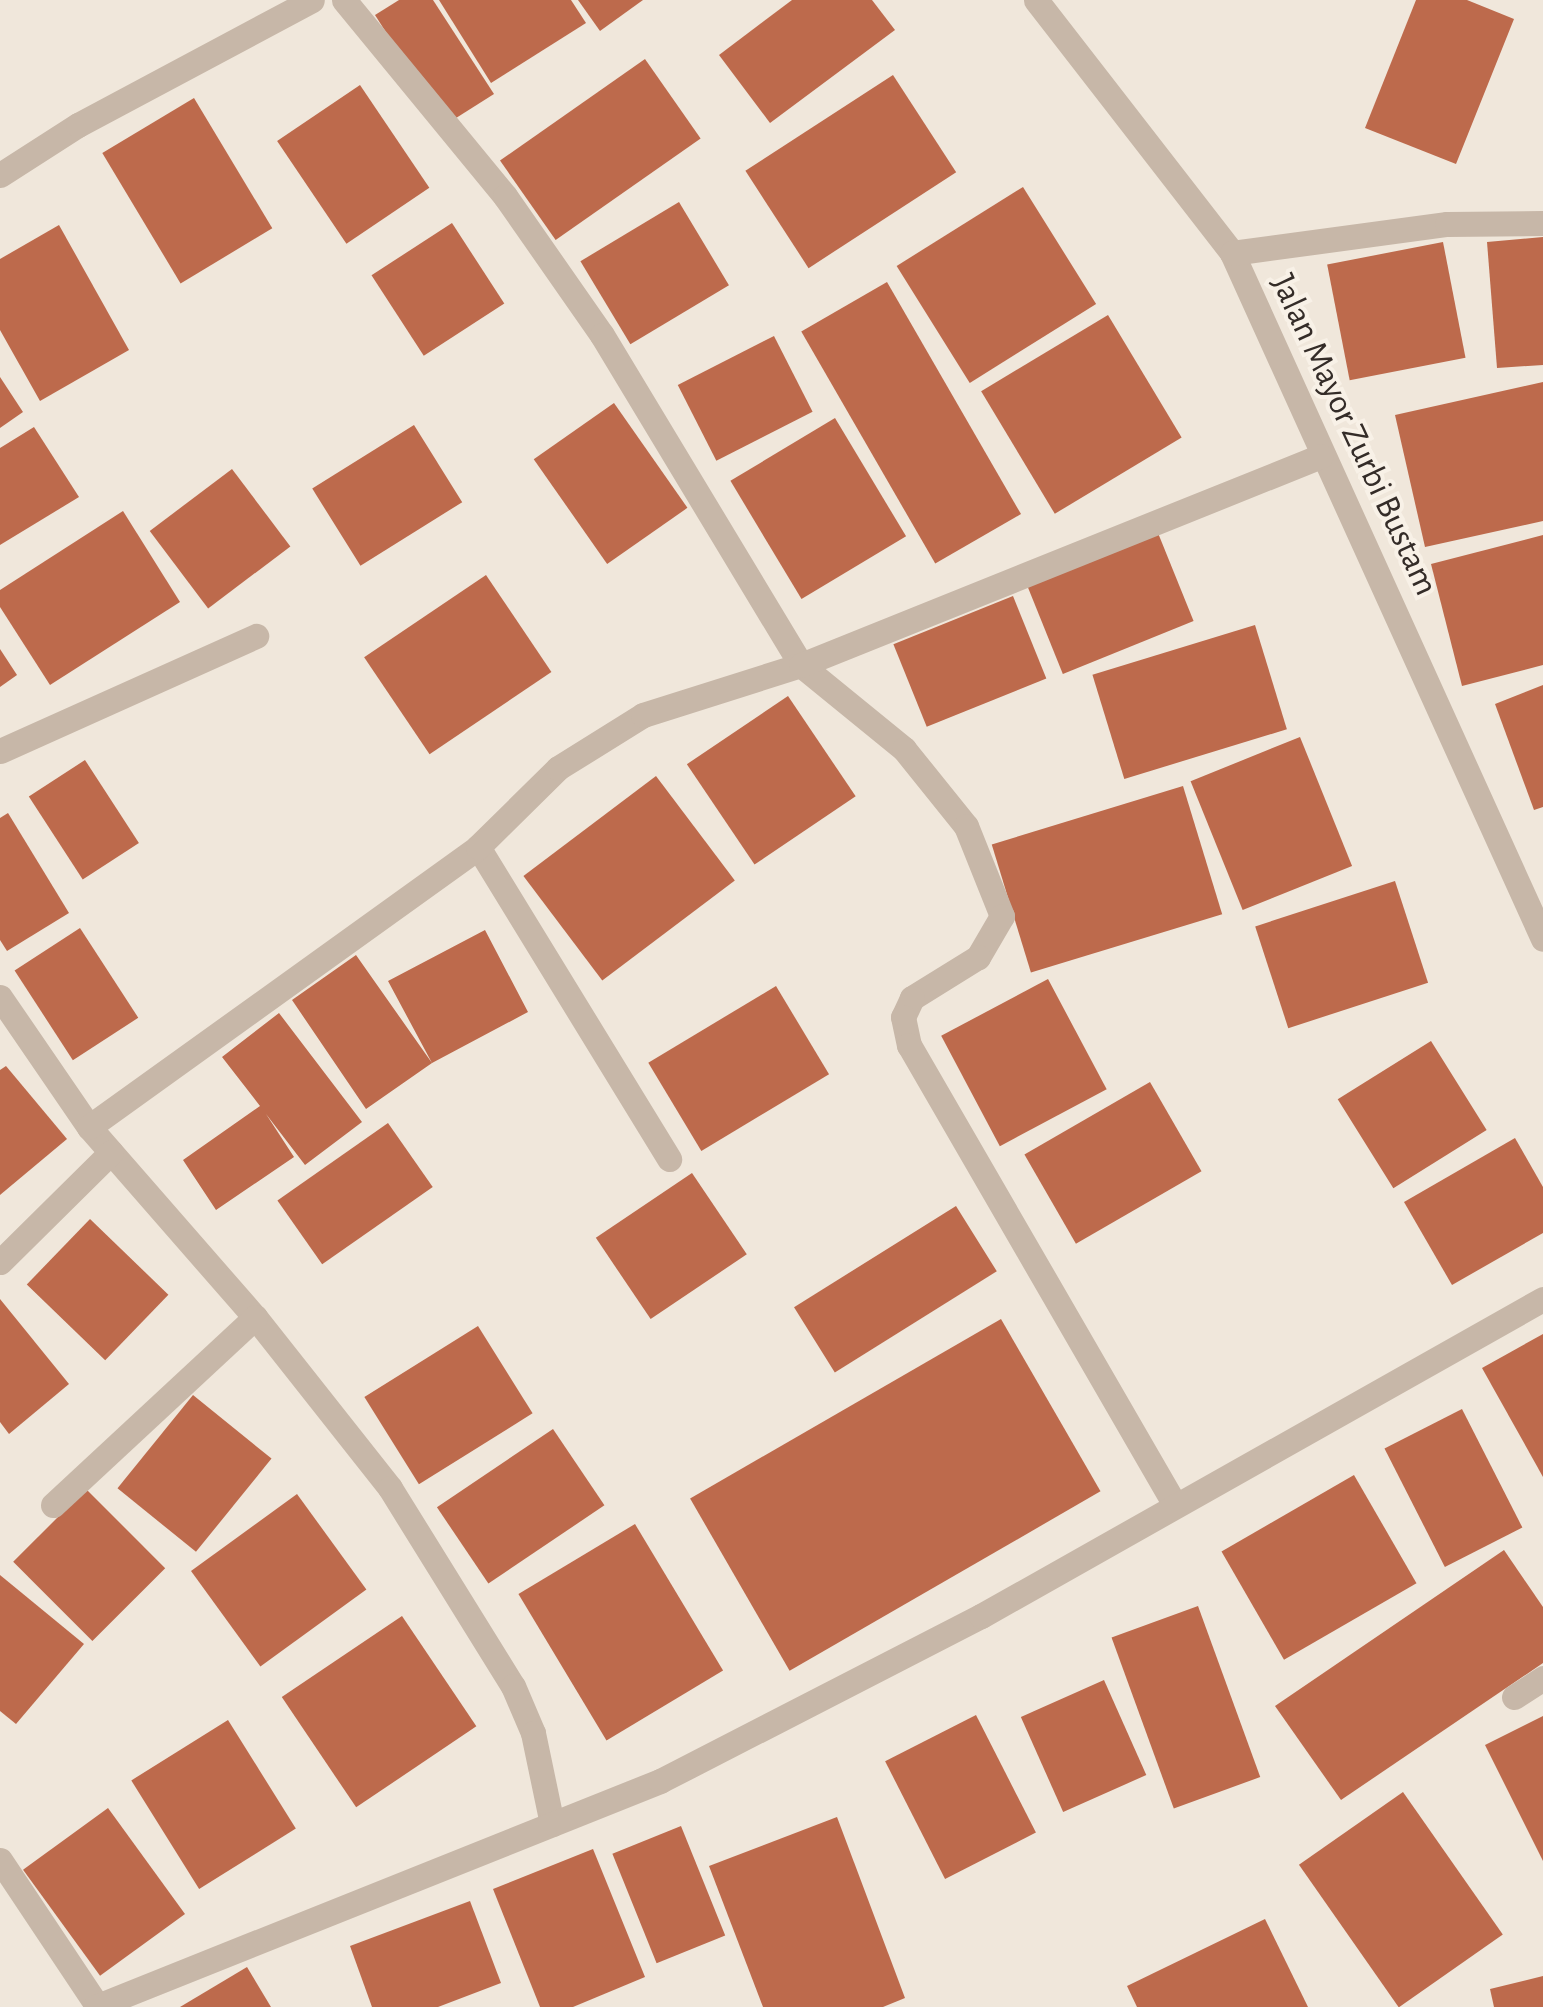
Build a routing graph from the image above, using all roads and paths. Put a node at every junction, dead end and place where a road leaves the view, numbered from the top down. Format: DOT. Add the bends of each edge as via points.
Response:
graph roads {
  1 [pos="312,0"];
  2 [pos="344,0"];
  3 [pos="1036,0"];
  4 [pos="282,6"];
  5 [pos="0,175"];
  6 [pos="1543,223"];
  7 [pos="1232,252"];
  8 [pos="1322,456"];
  9 [pos="256,636"];
  10 [pos="801,665"];
  11 [pos="0,750"];
  12 [pos="478,847"];
  13 [pos="1543,939"];
  14 [pos="0,997"];
  15 [pos="89,1126"];
  16 [pos="111,1152"];
  17 [pos="670,1159"];
  18 [pos="0,1262"];
  19 [pos="1543,1299"];
  20 [pos="255,1317"];
  21 [pos="1174,1503"];
  22 [pos="53,1505"];
  23 [pos="1543,1678"];
  24 [pos="1514,1697"];
  25 [pos="552,1824"];
  26 [pos="0,1860"];
  27 [pos="97,2006"];
  1 -- 4 [label="street"];
  2 -- 10 [label="street" via="505,196 602,334"];
  3 -- 7 [label="street, Jalan Mayor Zurbi Bustam"];
  4 -- 5 [label="street"];
  6 -- 7 [label="street" via="1447,224"];
  7 -- 8 [label="street, Jalan Mayor Zurbi Bustam"];
  8 -- 10 [label="street"];
  8 -- 13 [label="street, Jalan Mayor Zurbi Bustam"];
  9 -- 11 [label="street"];
  10 -- 12 [label="street" via="644,715 558,768"];
  10 -- 21 [label="street" via="942,788 980,854 1002,916 978,956 912,998 903,1018 909,1046"];
  12 -- 15 [label="street"];
  12 -- 17 [label="street"];
  14 -- 15 [label="street"];
  15 -- 16 [label="street"];
  16 -- 18 [label="street"];
  16 -- 20 [label="street"];
  19 -- 21 [label="street"];
  20 -- 22 [label="street"];
  20 -- 25 [label="street" via="390,1488 486,1636 533,1733"];
  21 -- 25 [label="street" via="981,1616 660,1781"];
  23 -- 24 [label="street"];
  25 -- 27 [label="street"];
  26 -- 27 [label="street"];
}
